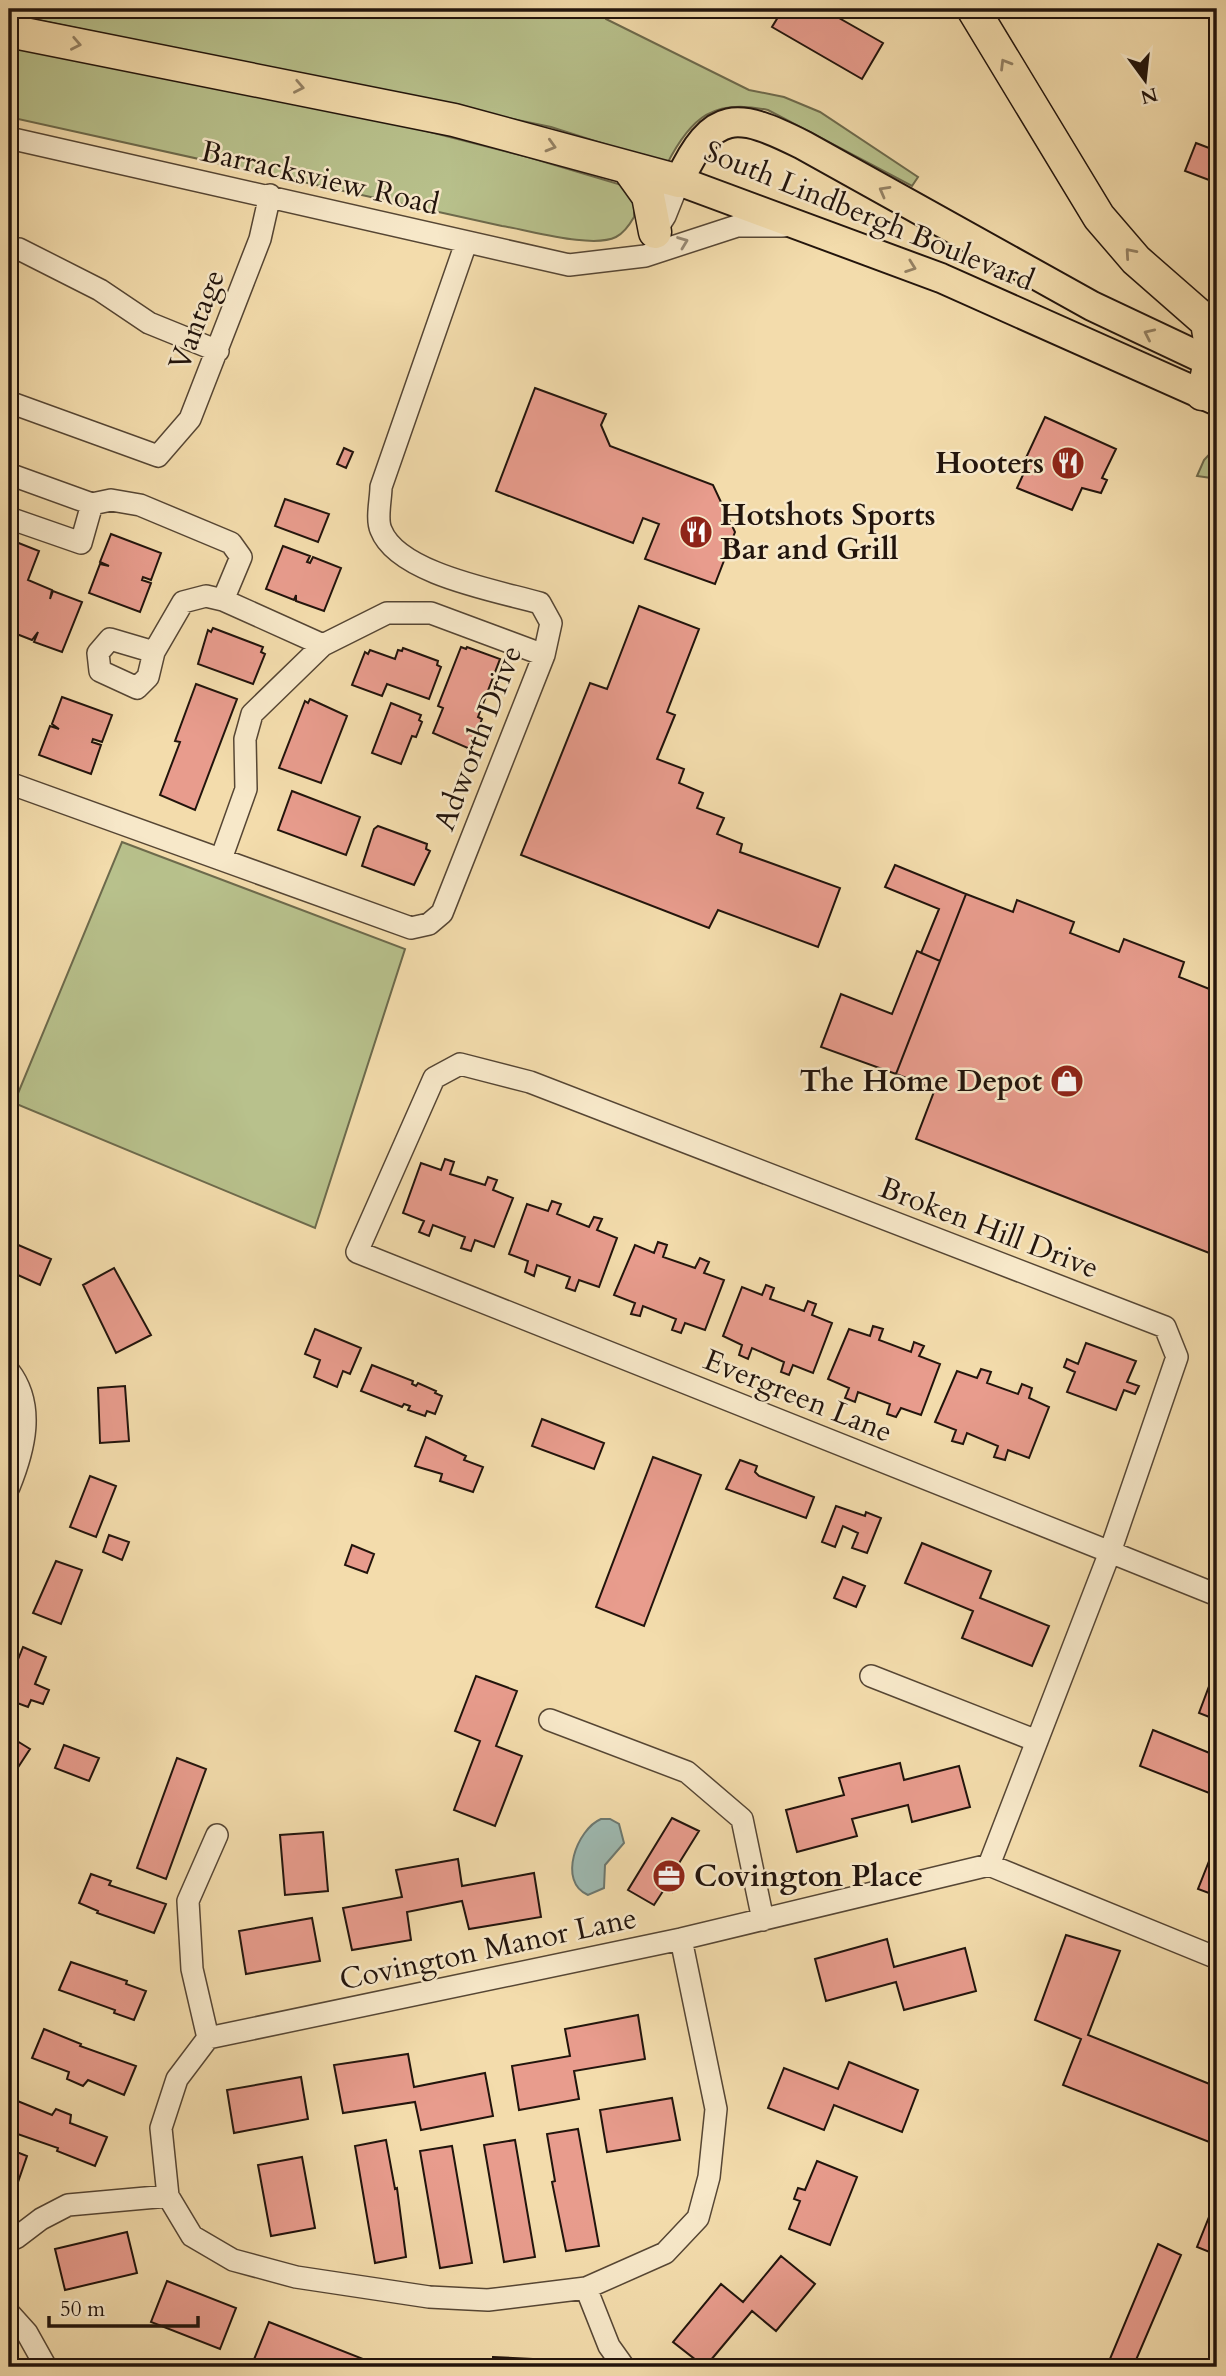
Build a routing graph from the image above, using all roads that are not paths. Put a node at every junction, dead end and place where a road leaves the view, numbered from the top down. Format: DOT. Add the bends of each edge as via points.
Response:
graph roads {
  1 [pos="973,9"];
  2 [pos="9,31"];
  3 [pos="9,138"];
  4 [pos="628,168"];
  5 [pos="679,181"];
  6 [pos="270,195"];
  7 [pos="801,227"];
  8 [pos="655,232"];
  9 [pos="466,243"];
  10 [pos="19,249"];
  11 [pos="617,260"];
  12 [pos="1212,328"];
  13 [pos="218,352"];
  14 [pos="1214,363"];
  15 [pos="1210,397"];
  16 [pos="9,402"];
  17 [pos="9,474"];
  18 [pos="92,504"];
  19 [pos="9,518"];
  20 [pos="223,600"];
  21 [pos="323,645"];
  22 [pos="154,652"];
  23 [pos="544,655"];
  24 [pos="9,783"];
  25 [pos="221,859"];
  26 [pos="357,1252"];
  27 [pos="9,1371"];
  28 [pos="9,1488"];
  29 [pos="1110,1552"];
  30 [pos="1217,1595"];
  31 [pos="871,1676"];
  32 [pos="550,1720"];
  33 [pos="1037,1741"];
  34 [pos="217,1835"];
  35 [pos="989,1865"];
  36 [pos="763,1920"];
  37 [pos="681,1939"];
  38 [pos="1217,1958"];
  39 [pos="208,2038"];
  40 [pos="169,2196"];
  41 [pos="16,2238"];
  42 [pos="586,2288"];
  43 [pos="9,2313"];
  44 [pos="46,2367"];
  45 [pos="624,2367"];
  12 -- 1 [label="highway, one-way" via="1136,260 1100,217"];
  2 -- 4 [label="highway, one-way" via="393,107"];
  3 -- 6 [label="street, Barracksview Road"];
  4 -- 5 [label="highway"];
  4 -- 8 [label="highway" via="649,196"];
  5 -- 7 [label="main road, South Lindbergh Boulevard"];
  5 -- 8 [label="street, Barracksview Road"];
  14 -- 5 [label="main road, South Lindbergh Boulevard, one-way" via="1092,306 758,124 735,123 714,129 698,144"];
  6 -- 9 [label="street, Barracksview Road"];
  6 -- 13 [label="street, Vantage" via="260,239"];
  11 -- 7 [label="street, Barracksview Road, one-way" via="645,256 737,226"];
  7 -- 15 [label="main road, South Lindbergh Boulevard, one-way" via="941,278"];
  8 -- 11 [label="street, Barracksview Road"];
  9 -- 11 [label="street, Barracksview Road" via="569,265"];
  9 -- 23 [label="street, Adworth Drive" via="381,487 380,528 389,545 419,567 540,603 551,624"];
  10 -- 13 [label="street" via="100,290 149,323"];
  12 -- 14 [label="highway"];
  13 -- 16 [label="street, Vantage" via="190,419 158,456"];
  14 -- 15 [label="highway"];
  17 -- 18 [label="street"];
  18 -- 19 [label="street" via="81,543"];
  18 -- 20 [label="street" via="111,500 140,505 231,543 241,557"];
  20 -- 21 [label="street"];
  20 -- 22 [label="street" via="206,596 183,602"];
  21 -- 23 [label="street" via="387,613 431,613"];
  21 -- 25 [label="street" via="252,714 245,739 246,789"];
  23 -- 25 [label="street, Adworth Drive" via="442,913 429,924 411,928"];
  24 -- 25 [label="street, Adworth Drive"];
  26 -- 29 [label="street, Evergreen Lane"];
  26 -- 29 [label="street, Broken Hill Drive" via="434,1078 460,1064 530,1082 1165,1327 1177,1357"];
  27 -- 28 [label="street" via="26,1414 23,1452"];
  29 -- 30 [label="street, Evergreen Lane"];
  29 -- 33 [label="street, Broken Hill Drive"];
  31 -- 33 [label="street"];
  32 -- 36 [label="street" via="687,1772 742,1819"];
  33 -- 35 [label="street, Broken Hill Drive"];
  34 -- 39 [label="street" via="188,1901 192,1969"];
  35 -- 36 [label="street, Covington Manor Lane"];
  35 -- 38 [label="street"];
  36 -- 37 [label="street, Covington Manor Lane"];
  37 -- 39 [label="street, Covington Manor Lane"];
  37 -- 42 [label="street" via="716,2109 709,2177 698,2218 665,2253"];
  39 -- 40 [label="street" via="177,2079 161,2128"];
  40 -- 41 [label="street" via="68,2204"];
  40 -- 42 [label="street" via="192,2236 233,2260 296,2277 429,2297 488,2300"];
  42 -- 45 [label="street" via="609,2346"];
  43 -- 44 [label="street" via="27,2333"];
}
